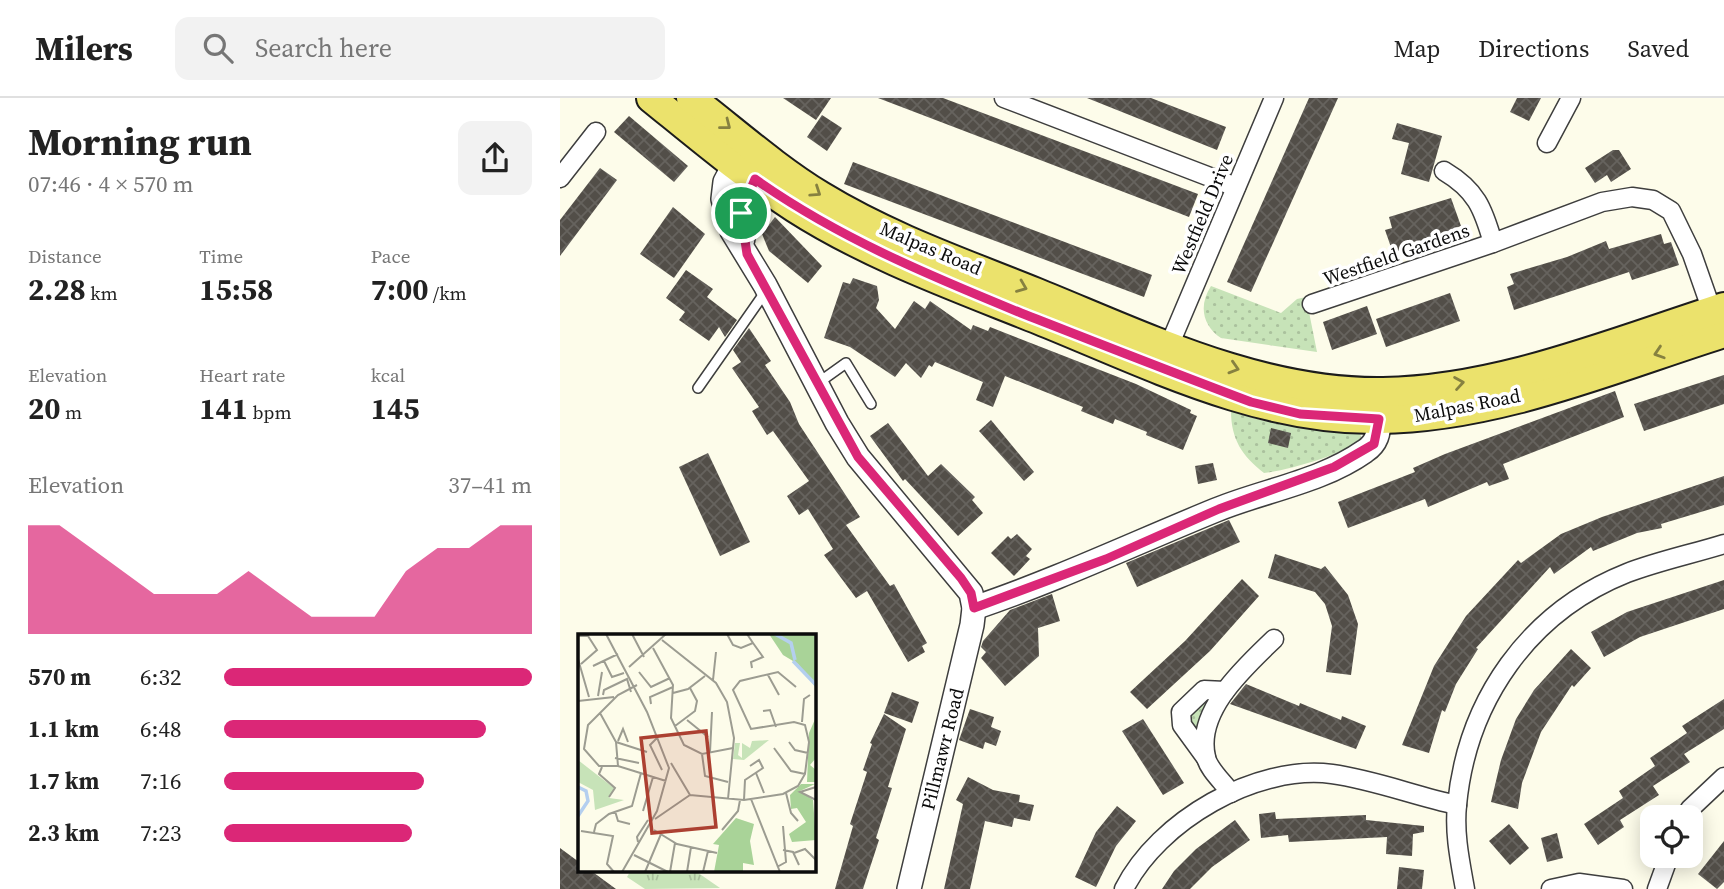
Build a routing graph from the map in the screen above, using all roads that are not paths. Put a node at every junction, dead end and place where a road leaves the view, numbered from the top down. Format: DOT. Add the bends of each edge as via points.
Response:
graph roads {
  1 [pos="651,98"];
  2 [pos="691,98"];
  3 [pos="1003,98"];
  4 [pos="1275,98"];
  5 [pos="1571,98"];
  6 [pos="596,132"];
  7 [pos="1548,144"];
  8 [pos="761,152"];
  9 [pos="1444,171"];
  10 [pos="744,172"];
  11 [pos="560,178"];
  12 [pos="1236,187"];
  13 [pos="1493,243"];
  14 [pos="769,293"];
  15 [pos="1312,304"];
  16 [pos="1720,317"];
  17 [pos="1169,346"];
  18 [pos="816,384"];
  19 [pos="698,388"];
  20 [pos="872,404"];
  21 [pos="1379,419"];
  22 [pos="1724,544"];
  23 [pos="974,608"];
  24 [pos="1274,639"];
  25 [pos="1225,691"];
  26 [pos="1206,758"];
  27 [pos="1724,777"];
  28 [pos="1231,793"];
  29 [pos="1457,805"];
  30 [pos="1694,805"];
  31 [pos="1665,868"];
  32 [pos="909,889"];
  33 [pos="1124,889"];
  34 [pos="1465,889"];
  35 [pos="1551,889"];
  36 [pos="1623,889"];
  37 [pos="1657,889"];
  1 -- 10 [label="main road, Malpas Road"];
  2 -- 8 [label="main road, Malpas Road, one-way"];
  3 -- 12 [label="street"];
  4 -- 12 [label="street, Westfield Drive"];
  5 -- 7 [label="street"];
  6 -- 11 [label="street"];
  8 -- 10 [label="main road"];
  8 -- 17 [label="main road, Malpas Road, one-way" via="820,195 904,239"];
  9 -- 13 [label="street, Westfield Gardens" via="1465,184 1479,202"];
  10 -- 14 [label="street" via="724,183 723,199 732,231"];
  10 -- 21 [label="main road, Malpas Road" via="796,208 868,248 1170,372 1251,402 1300,414"];
  12 -- 17 [label="street, Westfield Drive"];
  13 -- 15 [label="street, Westfield Gardens"];
  13 -- 16 [label="street, Westfield Gardens" via="1602,202 1632,197 1653,200 1671,211"];
  14 -- 18 [label="street"];
  14 -- 19 [label="lane"];
  17 -- 16 [label="main road, Malpas Road, one-way" via="1274,380 1328,390 1384,392 1484,380"];
  16 -- 21 [label="main road, Malpas Road, one-way" via="1491,404"];
  18 -- 20 [label="lane" via="846,363"];
  18 -- 23 [label="street" via="858,457 961,578"];
  21 -- 23 [label="street" via="1374,444 1334,467"];
  22 -- 29 [label="street" via="1627,573 1582,596 1529,638 1498,677 1480,714 1466,752"];
  23 -- 32 [label="street, Pillmawr Road"];
  24 -- 25 [label="street" via="1233,677"];
  25 -- 26 [label="street" via="1208,722"];
  25 -- 26 [label="street" via="1204,690 1181,712 1182,725"];
  26 -- 28 [label="street"];
  27 -- 30 [label="street"];
  28 -- 29 [label="street" via="1283,776 1329,774"];
  28 -- 33 [label="street" via="1186,817 1152,849"];
  29 -- 34 [label="street"];
  31 -- 37 [label="street"];
  35 -- 36 [label="street" via="1579,883"];
}
